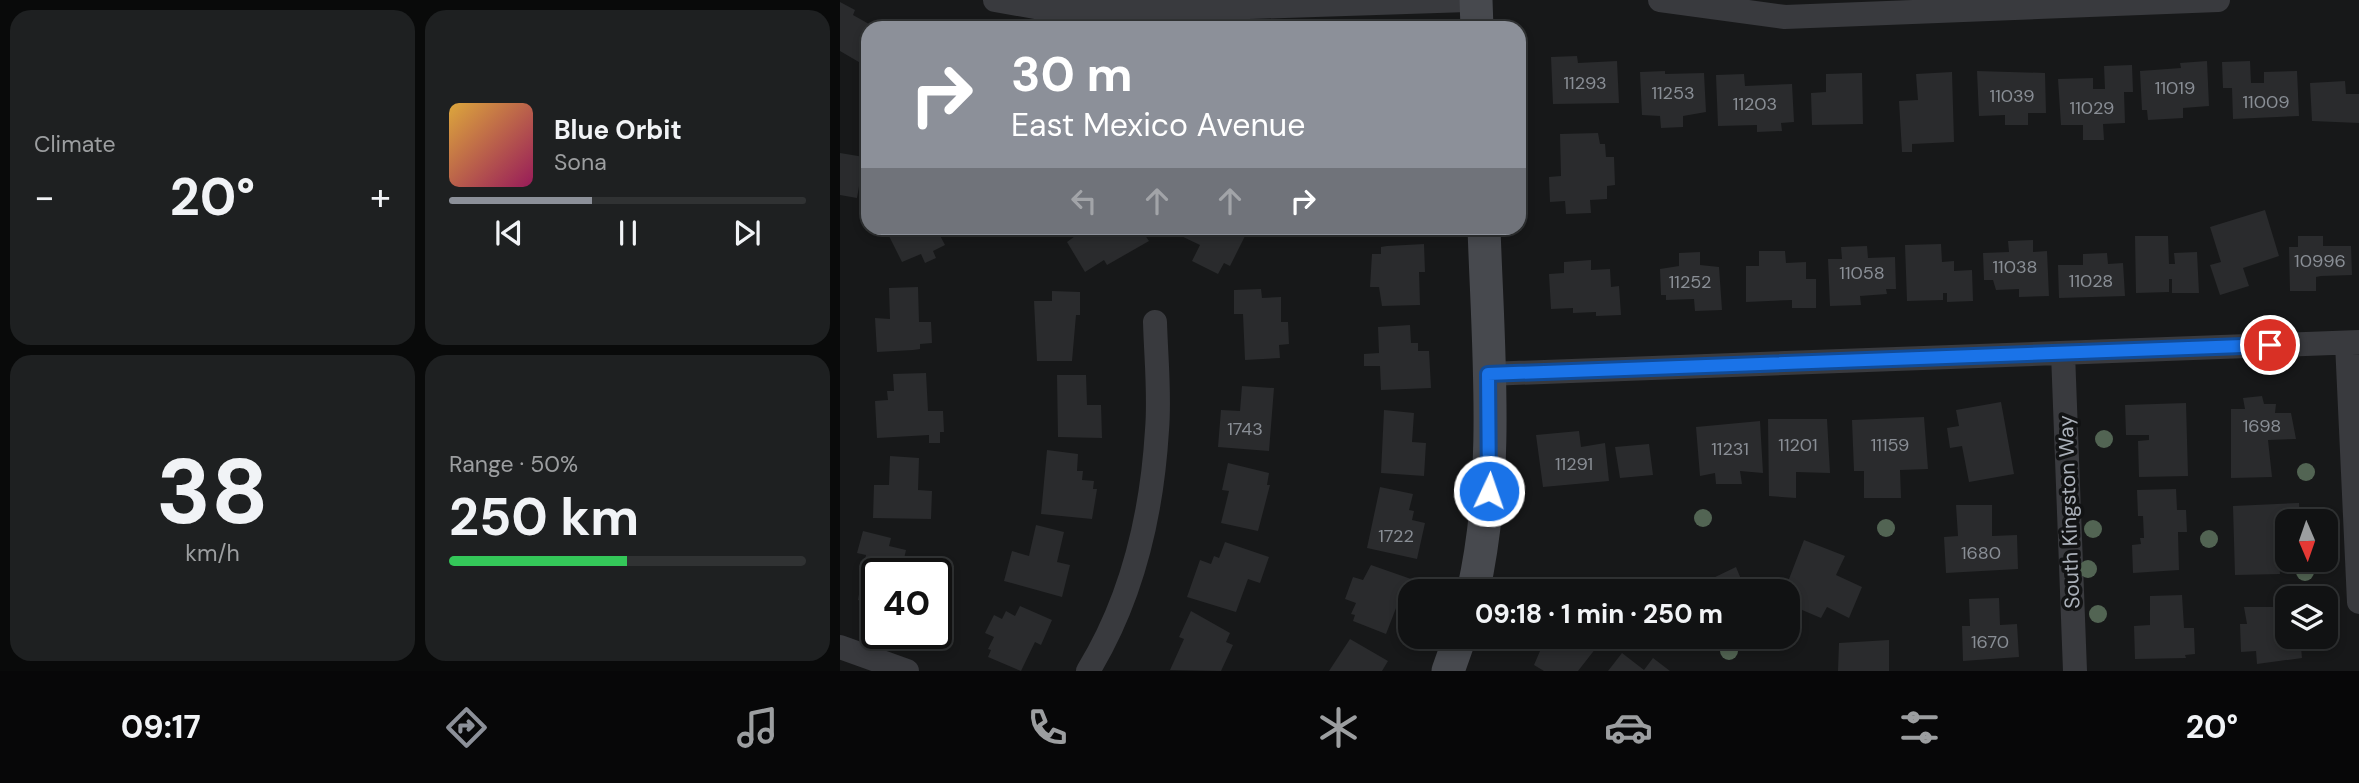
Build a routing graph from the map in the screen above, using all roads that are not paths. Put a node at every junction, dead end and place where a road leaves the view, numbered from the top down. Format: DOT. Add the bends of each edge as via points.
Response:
graph roads {
  1 [pos="995,0"];
  2 [pos="1468,0"];
  3 [pos="1476,0"];
  4 [pos="1660,0"];
  5 [pos="2218,0"];
  6 [pos="1477,21"];
  7 [pos="1484,235"];
  8 [pos="1155,322"];
  9 [pos="2353,342"];
  10 [pos="2063,353"];
  11 [pos="1488,374"];
  12 [pos="1475,579"];
  13 [pos="2359,602"];
  14 [pos="840,648"];
  15 [pos="1456,649"];
  16 [pos="906,671"];
  17 [pos="1088,671"];
  18 [pos="1448,671"];
  19 [pos="2075,671"];
  1 -- 2 [label="street" via="1097,12"];
  3 -- 6 [label="street"];
  4 -- 5 [label="street" via="1785,17"];
  7 -- 11 [label="street"];
  8 -- 17 [label="street" via="1158,427 1153,483 1142,538 1115,617"];
  9 -- 10 [label="street"];
  9 -- 13 [label="street"];
  10 -- 11 [label="street"];
  10 -- 19 [label="street, South Kingston Way"];
  11 -- 12 [label="street" via="1489,491"];
  14 -- 16 [label="street"];
  15 -- 18 [label="street"];
}
